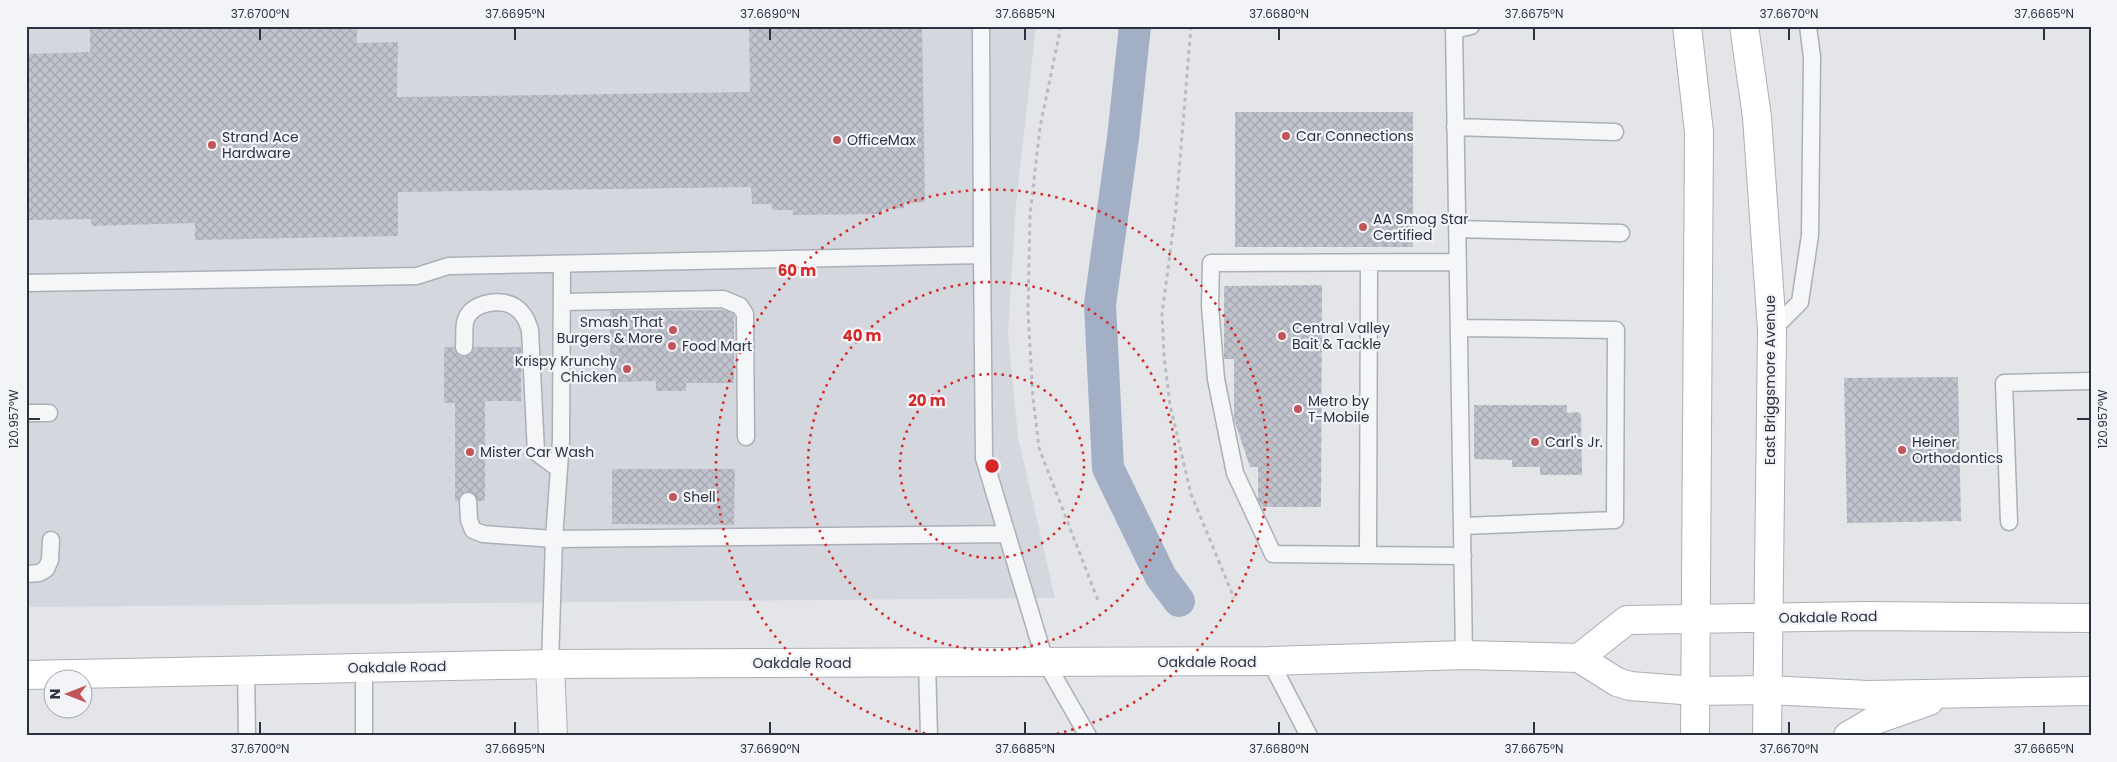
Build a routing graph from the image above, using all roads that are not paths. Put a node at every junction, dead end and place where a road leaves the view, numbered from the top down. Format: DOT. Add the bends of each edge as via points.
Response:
graph roads {
  1 [pos="981,26"];
  2 [pos="1471,26"];
  3 [pos="1687,26"];
  4 [pos="1744,26"];
  5 [pos="1808,26"];
  6 [pos="1454,28"];
  7 [pos="1455,128"];
  8 [pos="1615,132"];
  9 [pos="1457,229"];
  10 [pos="1621,233"];
  11 [pos="982,255"];
  12 [pos="1458,262"];
  13 [pos="1368,263"];
  14 [pos="562,264"];
  15 [pos="26,283"];
  16 [pos="562,302"];
  17 [pos="1459,328"];
  18 [pos="1772,330"];
  19 [pos="464,347"];
  20 [pos="2091,382"];
  21 [pos="26,413"];
  22 [pos="49,413"];
  23 [pos="746,436"];
  24 [pos="559,469"];
  25 [pos="468,501"];
  26 [pos="2009,522"];
  27 [pos="1462,526"];
  28 [pos="1006,534"];
  29 [pos="51,540"];
  30 [pos="554,540"];
  31 [pos="1368,555"];
  32 [pos="1463,556"];
  33 [pos="26,574"];
  34 [pos="1768,618"];
  35 [pos="2091,618"];
  36 [pos="1696,620"];
  37 [pos="1464,655"];
  38 [pos="1578,658"];
  39 [pos="1045,661"];
  40 [pos="1270,661"];
  41 [pos="927,662"];
  42 [pos="550,664"];
  43 [pos="364,668"];
  44 [pos="246,670"];
  45 [pos="26,676"];
  46 [pos="1767,690"];
  47 [pos="1695,691"];
  48 [pos="2091,691"];
  49 [pos="1953,693"];
  50 [pos="247,736"];
  51 [pos="364,736"];
  52 [pos="553,736"];
  53 [pos="929,736"];
  54 [pos="1088,736"];
  55 [pos="1309,736"];
  56 [pos="1695,736"];
  57 [pos="1767,736"];
  58 [pos="1848,736"];
  1 -- 11 [label="lane"];
  2 -- 6 [label="lane"];
  3 -- 36 [label="main road" via="1699,132"];
  4 -- 18 [label="main road, East Briggsmore Avenue" via="1757,116"];
  5 -- 18 [label="lane" via="1812,67 1810,235 1800,302"];
  6 -- 7 [label="lane"];
  7 -- 8 [label="lane"];
  7 -- 9 [label="lane"];
  9 -- 10 [label="lane"];
  9 -- 12 [label="lane"];
  11 -- 14 [label="lane"];
  11 -- 28 [label="lane" via="984,458"];
  12 -- 13 [label="lane"];
  12 -- 17 [label="lane"];
  13 -- 31 [label="lane"];
  13 -- 31 [label="lane" via="1210,263 1210,306 1216,379 1234,473 1273,554"];
  14 -- 15 [label="lane" via="448,266 417,276"];
  14 -- 16 [label="lane"];
  16 -- 23 [label="lane" via="723,299 740,306 745,314"];
  16 -- 24 [label="lane"];
  17 -- 27 [label="lane"];
  17 -- 27 [label="lane" via="1616,330 1615,520"];
  18 -- 34 [label="main road, East Briggsmore Avenue"];
  19 -- 24 [label="lane" via="466,320 474,309 485,303 514,306 525,316 530,330 536,452"];
  20 -- 26 [label="lane" via="2004,383"];
  21 -- 22 [label="lane"];
  24 -- 30 [label="lane"];
  25 -- 30 [label="lane" via="473,530 490,535"];
  27 -- 32 [label="lane"];
  28 -- 30 [label="lane"];
  28 -- 39 [label="lane"];
  29 -- 33 [label="lane" via="46,569"];
  30 -- 42 [label="lane"];
  31 -- 32 [label="lane"];
  32 -- 37 [label="lane"];
  34 -- 35 [label="main road, Oakdale Road"];
  34 -- 36 [label="main road, Oakdale Road"];
  34 -- 46 [label="main road, East Briggsmore Avenue"];
  36 -- 38 [label="main road, Oakdale Road" via="1627,620"];
  36 -- 47 [label="main road"];
  37 -- 38 [label="main road, Oakdale Road"];
  37 -- 40 [label="main road, Oakdale Road"];
  38 -- 47 [label="main road" via="1617,682 1630,686"];
  39 -- 40 [label="main road, Oakdale Road"];
  39 -- 41 [label="main road, Oakdale Road"];
  39 -- 54 [label="lane"];
  40 -- 55 [label="lane"];
  41 -- 42 [label="main road, Oakdale Road"];
  41 -- 53 [label="lane"];
  42 -- 43 [label="main road, Oakdale Road"];
  42 -- 52 [label="street"];
  43 -- 44 [label="main road, Oakdale Road"];
  43 -- 51 [label="lane"];
  44 -- 45 [label="main road, Oakdale Road"];
  44 -- 50 [label="lane"];
  46 -- 47 [label="main road"];
  46 -- 49 [label="main road" via="1868,695"];
  46 -- 57 [label="main road, East Briggsmore Avenue"];
  47 -- 56 [label="main road"];
  48 -- 49 [label="main road"];
  49 -- 58 [label="main road" via="1875,720"];
}
